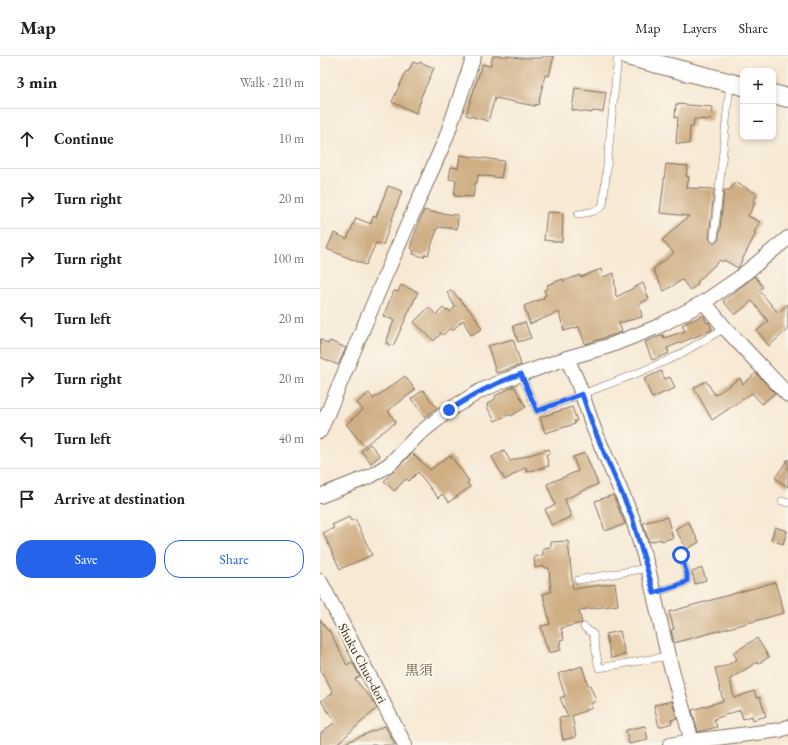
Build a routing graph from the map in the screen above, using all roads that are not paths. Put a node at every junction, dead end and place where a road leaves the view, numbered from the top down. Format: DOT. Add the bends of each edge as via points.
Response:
graph roads {
  1 [pos="474,56"];
  2 [pos="618,56"];
  3 [pos="627,56"];
  4 [pos="737,84"];
  5 [pos="776,95"];
  6 [pos="788,98"];
  7 [pos="578,214"];
  8 [pos="714,238"];
  9 [pos="788,238"];
  10 [pos="704,302"];
  11 [pos="725,328"];
  12 [pos="568,358"];
  13 [pos="521,374"];
  14 [pos="582,394"];
  15 [pos="788,395"];
  16 [pos="324,413"];
  17 [pos="320,431"];
  18 [pos="320,496"];
  19 [pos="681,555"];
  20 [pos="648,568"];
  21 [pos="578,580"];
  22 [pos="320,581"];
  23 [pos="654,593"];
  24 [pos="584,627"];
  25 [pos="668,656"];
  26 [pos="788,727"];
  27 [pos="692,743"];
  28 [pos="405,745"];
  29 [pos="670,745"];
  1 -- 16 [label="street" via="446,138"];
  2 -- 7 [label="lane" via="603,205 590,213"];
  3 -- 4 [label="street"];
  4 -- 8 [label="lane"];
  5 -- 6 [label="street"];
  9 -- 10 [label="street" via="739,278"];
  10 -- 11 [label="street"];
  10 -- 12 [label="street" via="657,327 609,346"];
  11 -- 14 [label="lane" via="675,357"];
  11 -- 15 [label="street"];
  12 -- 13 [label="street"];
  12 -- 14 [label="street"];
  13 -- 14 [label="lane" via="537,411"];
  13 -- 18 [label="street" via="480,391 449,410 418,435 391,463 371,476"];
  14 -- 20 [label="street" via="594,429 632,517"];
  16 -- 17 [label="street"];
  19 -- 23 [label="lane" via="687,581"];
  20 -- 21 [label="lane"];
  20 -- 23 [label="street"];
  22 -- 28 [label="street, Shuku Chuo-dori"];
  23 -- 25 [label="street"];
  24 -- 25 [label="lane" via="593,634 599,668"];
  25 -- 27 [label="street"];
  26 -- 27 [label="street"];
  27 -- 29 [label="street"];
}
